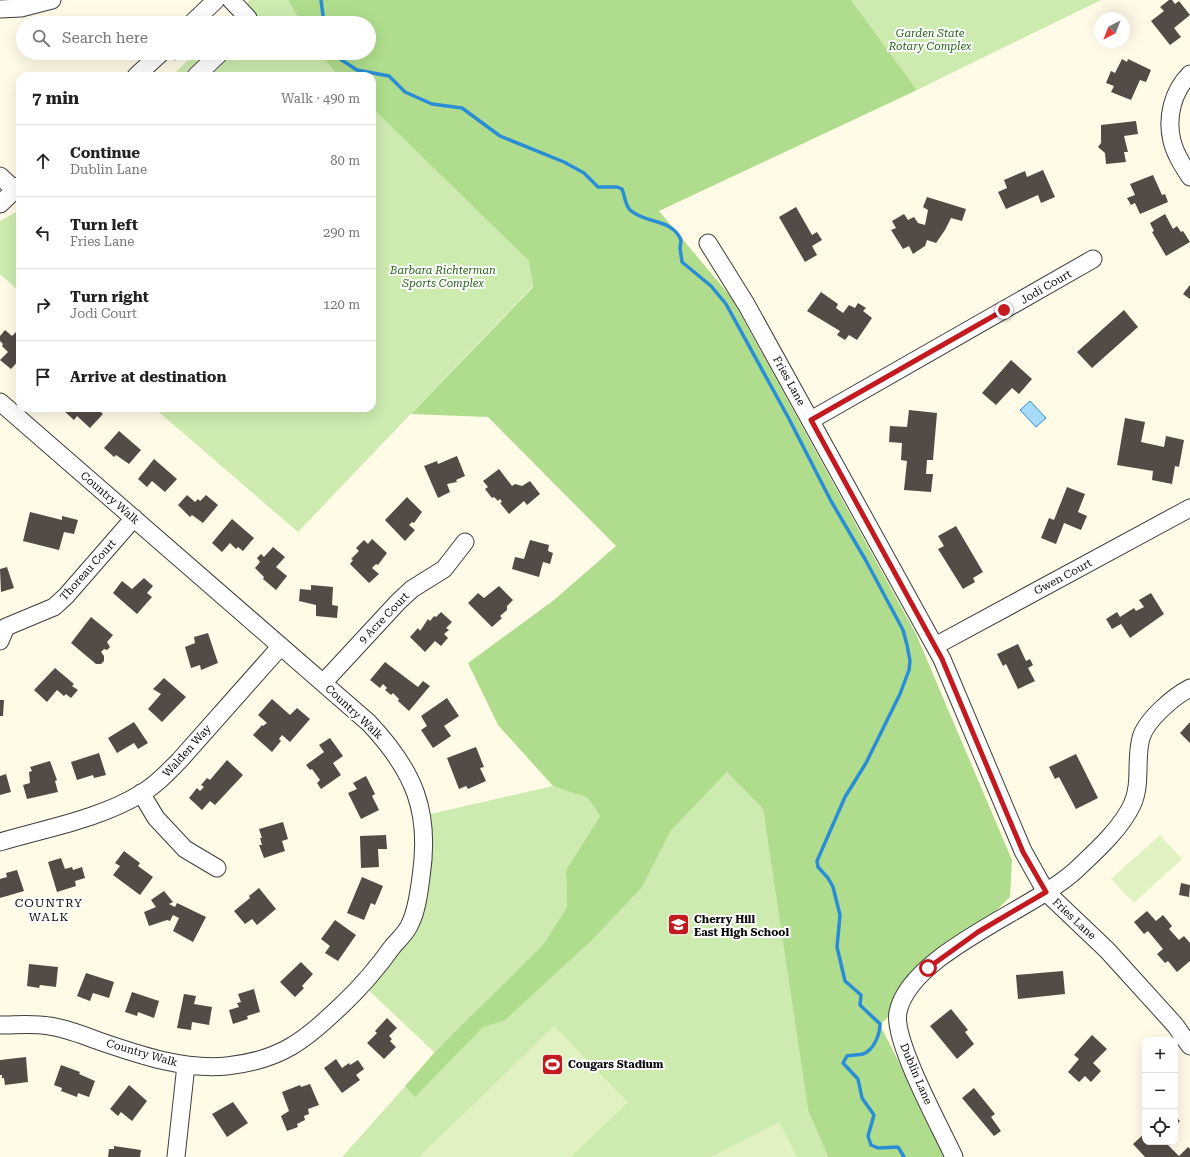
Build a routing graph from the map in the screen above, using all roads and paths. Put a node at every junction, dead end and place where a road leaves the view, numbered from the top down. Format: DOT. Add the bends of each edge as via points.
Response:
graph roads {
  1 [pos="52,0"];
  2 [pos="216,0"];
  3 [pos="231,0"];
  4 [pos="0,9"];
  5 [pos="199,16"];
  6 [pos="246,16"];
  7 [pos="153,60"];
  8 [pos="213,60"];
  9 [pos="140,72"];
  10 [pos="200,72"];
  11 [pos="1190,74"];
  12 [pos="0,176"];
  13 [pos="1190,177"];
  14 [pos="16,187"];
  15 [pos="16,189"];
  16 [pos="0,203"];
  17 [pos="708,243"];
  18 [pos="1093,260"];
  19 [pos="0,402"];
  20 [pos="811,420"];
  21 [pos="1190,508"];
  22 [pos="134,518"];
  23 [pos="466,542"];
  24 [pos="0,641"];
  25 [pos="281,646"];
  26 [pos="935,646"];
  27 [pos="323,683"];
  28 [pos="1190,688"];
  29 [pos="141,793"];
  30 [pos="0,842"];
  31 [pos="217,868"];
  32 [pos="1046,892"];
  33 [pos="0,1025"];
  34 [pos="1190,1046"];
  35 [pos="186,1065"];
  36 [pos="176,1157"];
  37 [pos="954,1157"];
  1 -- 4 [label="street" via="21,8"];
  2 -- 5 [label="street"];
  3 -- 6 [label="street"];
  7 -- 9 [label="street"];
  8 -- 10 [label="street"];
  11 -- 13 [label="street" via="1176,92 1171,124 1172,141"];
  12 -- 14 [label="street"];
  15 -- 16 [label="street"];
  17 -- 20 [label="street, Fries Lane" via="746,304"];
  18 -- 20 [label="street, Jodi Court"];
  19 -- 22 [label="street, Country Walk"];
  20 -- 26 [label="street, Fries Lane"];
  21 -- 26 [label="street, Gwen Court"];
  22 -- 24 [label="street, Thoreau Court" via="66,596 54,607 6,627"];
  22 -- 25 [label="street, Country Walk"];
  23 -- 27 [label="street, 9 Acre Court" via="444,569 412,589 398,602"];
  25 -- 27 [label="street, Country Walk"];
  25 -- 29 [label="street, Walden Way" via="179,761 162,778"];
  26 -- 32 [label="street, Fries Lane" via="1023,852"];
  27 -- 35 [label="street, Country Walk" via="389,744 404,765 414,787 422,816 425,854 418,901 410,925 363,985 311,1034 294,1046 274,1056 255,1061 226,1066"];
  28 -- 32 [label="street, Dublin Lane" via="1180,693 1145,729 1141,738 1137,783 1132,804 1116,828 1076,870"];
  29 -- 30 [label="street, Walden Way" via="103,812"];
  29 -- 31 [label="street" via="156,818 185,849"];
  32 -- 34 [label="street, Fries Lane" via="1107,950 1175,1025"];
  32 -- 37 [label="street, Dublin Lane" via="978,932 928,968 912,984 898,1012 898,1029 907,1056"];
  33 -- 35 [label="street, Country Walk" via="48,1026 134,1053"];
  35 -- 36 [label="street"];
}
